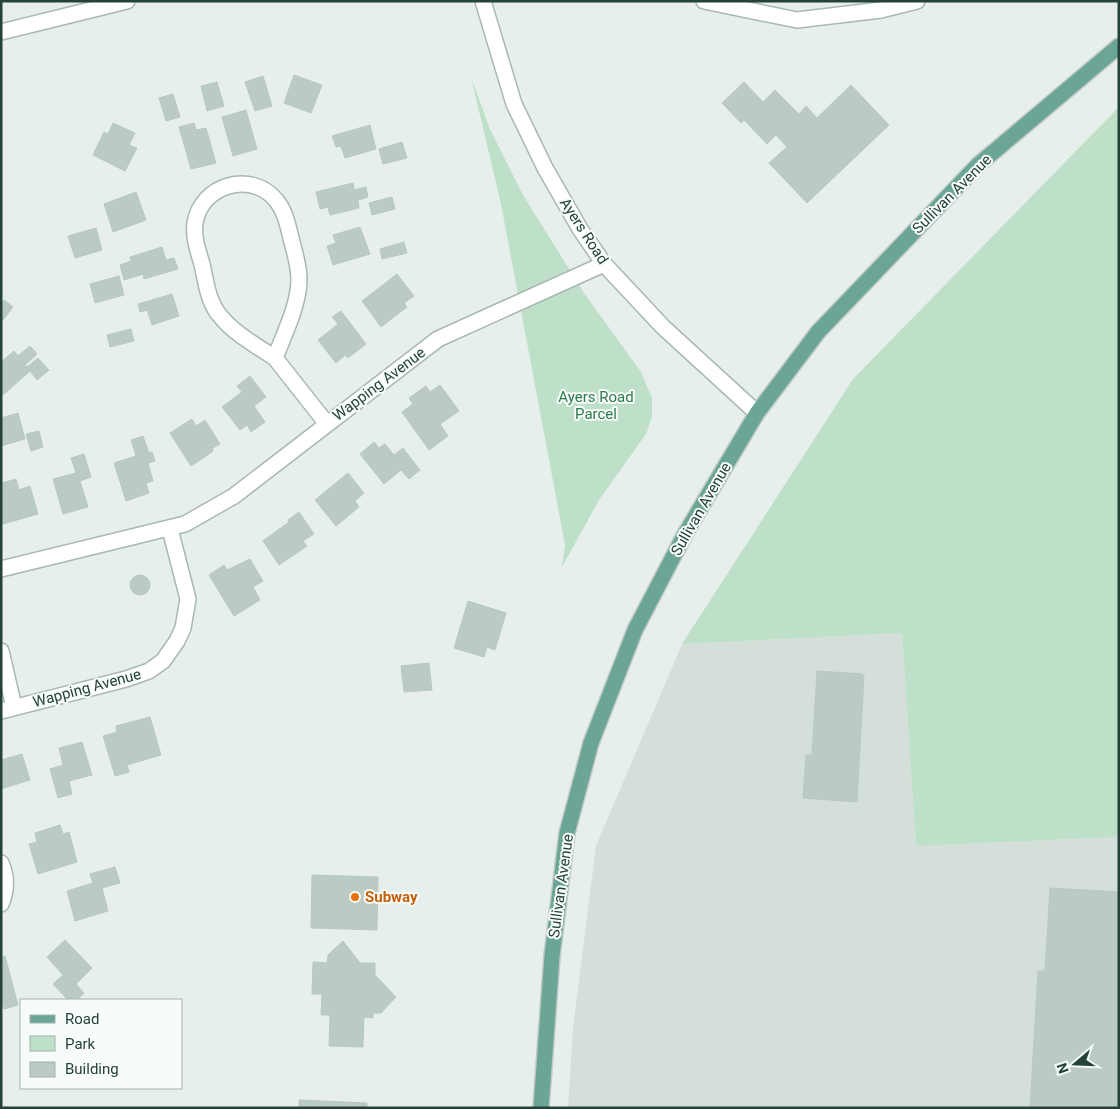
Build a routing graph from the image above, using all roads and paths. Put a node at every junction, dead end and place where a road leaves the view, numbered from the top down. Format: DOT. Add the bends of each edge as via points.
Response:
graph roads {
  1 [pos="127,1"];
  2 [pos="483,1"];
  3 [pos="704,1"];
  4 [pos="917,1"];
  5 [pos="1,32"];
  6 [pos="1119,46"];
  7 [pos="604,264"];
  8 [pos="275,358"];
  9 [pos="757,413"];
  10 [pos="327,424"];
  11 [pos="170,529"];
  12 [pos="1,569"];
  13 [pos="1,652"];
  14 [pos="8,709"];
  15 [pos="1,863"];
  16 [pos="1,904"];
  17 [pos="541,1108"];
  1 -- 5 [label="street"];
  2 -- 7 [label="street, Ayers Road" via="514,104 545,168"];
  3 -- 4 [label="street" via="797,20 881,10"];
  6 -- 9 [label="main road, Sullivan Avenue" via="978,166 818,332"];
  7 -- 9 [label="street, Ayers Road" via="664,327"];
  7 -- 10 [label="street, Wapping Avenue" via="438,339"];
  8 -- 8 [label="street" via="296,300 298,268 284,214 275,199 254,186 231,185 210,195 197,214 195,236 209,293 213,306 224,320"];
  8 -- 10 [label="street"];
  9 -- 17 [label="main road, Sullivan Avenue" via="685,534 636,630 591,743 567,833 558,899"];
  10 -- 11 [label="street, Wapping Avenue" via="234,496"];
  11 -- 12 [label="street, Wapping Avenue"];
  11 -- 14 [label="street, Wapping Avenue" via="188,598 183,628 163,661 149,671 126,679"];
  13 -- 14 [label="street, Wapping Avenue"];
  15 -- 16 [label="street" via="6,881"];
}
